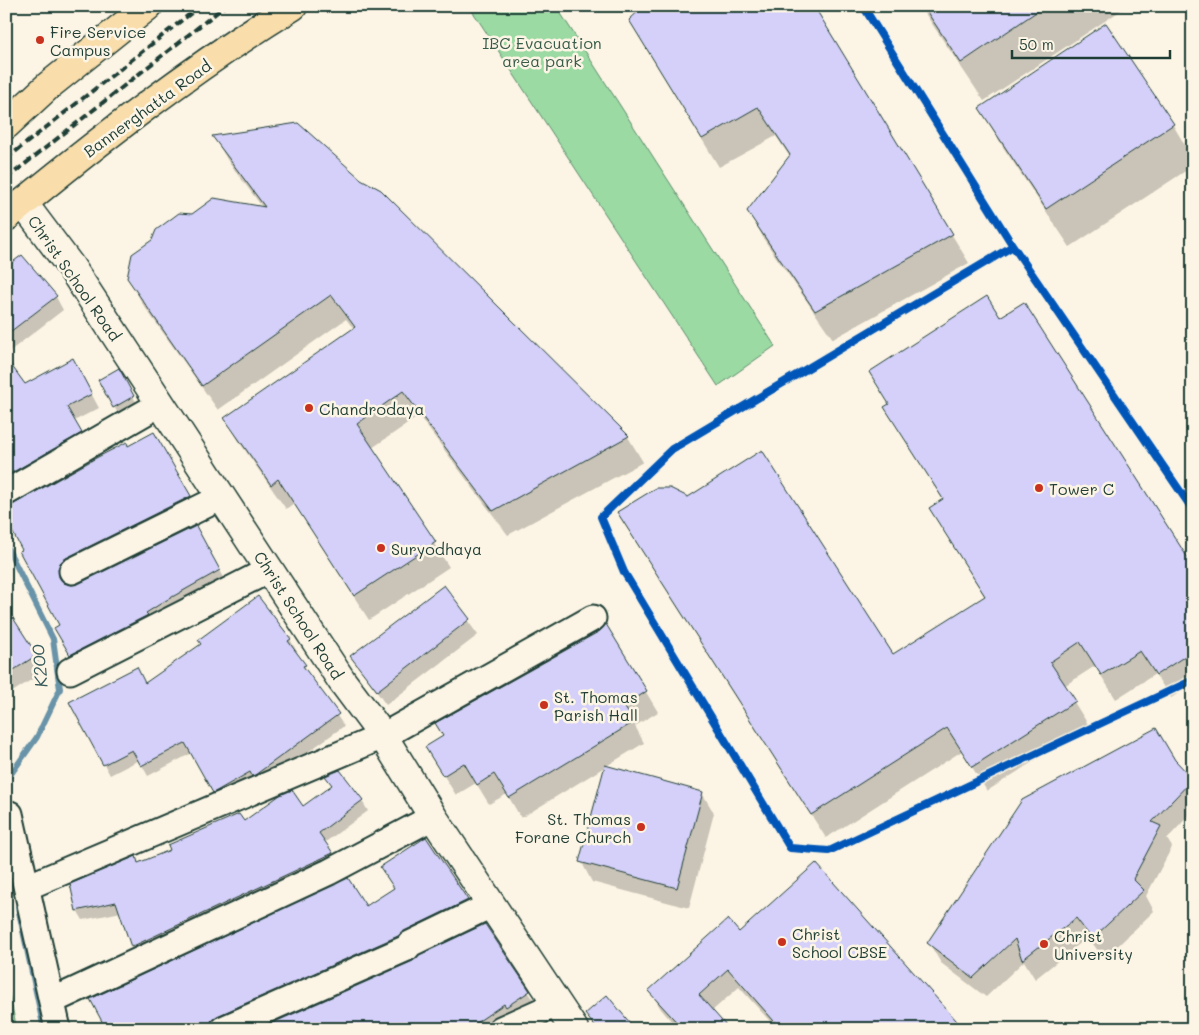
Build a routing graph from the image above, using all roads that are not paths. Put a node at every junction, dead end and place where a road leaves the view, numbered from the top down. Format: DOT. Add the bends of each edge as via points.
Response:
graph roads {
  1 [pos="148,6"];
  2 [pos="293,6"];
  3 [pos="6,125"];
  4 [pos="14,210"];
  5 [pos="160,404"];
  6 [pos="7,492"];
  7 [pos="222,497"];
  8 [pos="269,570"];
  9 [pos="72,571"];
  10 [pos="593,618"];
  11 [pos="70,671"];
  12 [pos="383,736"];
  13 [pos="10,814"];
  14 [pos="433,817"];
  15 [pos="27,887"];
  16 [pos="491,905"];
  17 [pos="52,1001"];
  18 [pos="557,1004"];
  19 [pos="58,1029"];
  20 [pos="223,1029"];
  21 [pos="501,1029"];
  22 [pos="574,1029"];
  1 -- 3 [label="main road" via="48,86"];
  2 -- 4 [label="main road, Bannerghatta Road" via="95,144"];
  4 -- 5 [label="street, Christ School Road" via="71,267"];
  5 -- 6 [label="street"];
  5 -- 7 [label="street, Christ School Road"];
  7 -- 8 [label="street, Christ School Road"];
  7 -- 9 [label="street"];
  8 -- 11 [label="street"];
  8 -- 12 [label="street, Christ School Road" via="342,681"];
  10 -- 12 [label="street"];
  12 -- 14 [label="street, Christ School Road"];
  12 -- 15 [label="street"];
  13 -- 15 [label="street"];
  14 -- 16 [label="street, Christ School Road"];
  14 -- 17 [label="street" via="329,872"];
  15 -- 17 [label="street"];
  16 -- 18 [label="street, Christ School Road"];
  16 -- 20 [label="street" via="407,948"];
  17 -- 19 [label="street"];
  18 -- 21 [label="street"];
  18 -- 22 [label="street, Christ School Road"];
}
